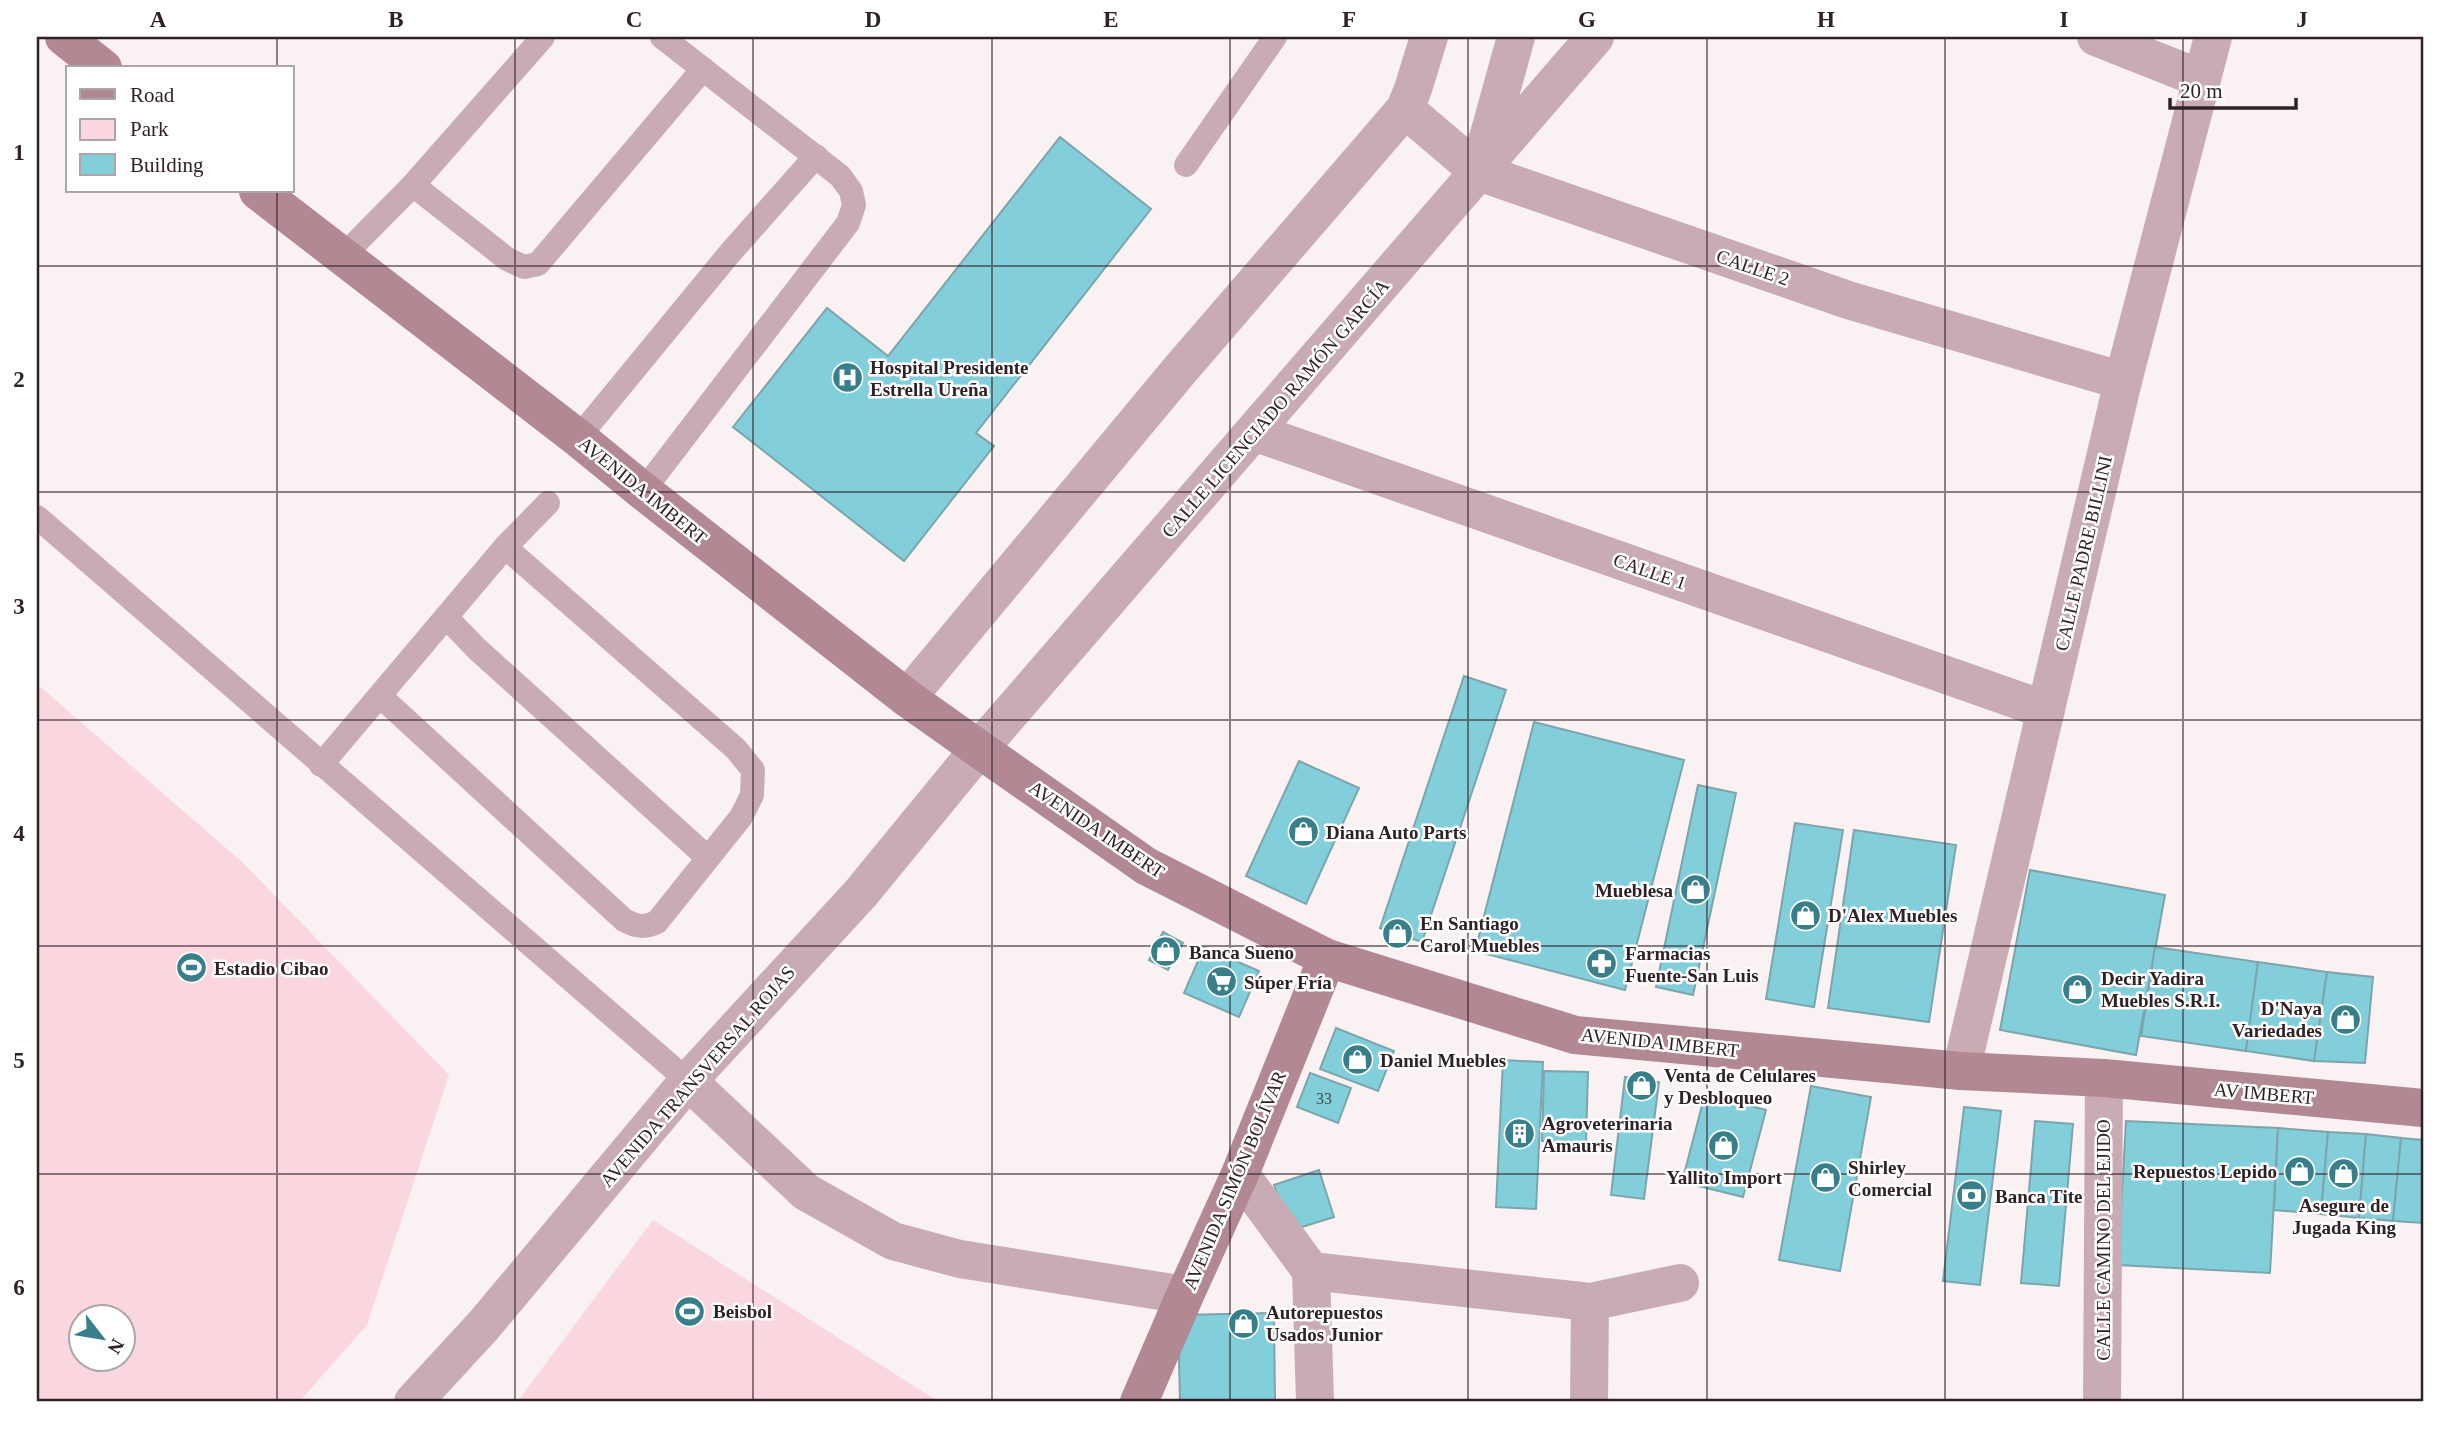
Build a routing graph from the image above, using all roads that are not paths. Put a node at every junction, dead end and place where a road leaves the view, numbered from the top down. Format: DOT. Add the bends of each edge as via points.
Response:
graph roads {
  1 [pos="64,37"];
  2 [pos="544,37"];
  3 [pos="662,37"];
  4 [pos="1275,37"];
  5 [pos="1429,37"];
  6 [pos="1516,37"];
  7 [pos="1595,37"];
  8 [pos="2096,37"];
  9 [pos="2213,37"];
  10 [pos="100,66"];
  11 [pos="703,69"];
  12 [pos="2203,79"];
  13 [pos="1405,109"];
  14 [pos="816,156"];
  15 [pos="1186,165"];
  16 [pos="1479,172"];
  17 [pos="413,185"];
  18 [pos="259,192"];
  19 [pos="342,257"];
  20 [pos="2123,381"];
  21 [pos="1254,432"];
  22 [pos="579,438"];
  23 [pos="643,491"];
  24 [pos="548,503"];
  25 [pos="37,517"];
  26 [pos="505,547"];
  27 [pos="446,617"];
  28 [pos="380,695"];
  29 [pos="907,698"];
  30 [pos="2046,710"];
  31 [pos="979,750"];
  32 [pos="321,765"];
  33 [pos="708,858"];
  34 [pos="1327,958"];
  35 [pos="1961,1071"];
  36 [pos="2104,1078"];
  37 [pos="688,1081"];
  38 [pos="2423,1108"];
  39 [pos="1240,1174"];
  40 [pos="1311,1271"];
  41 [pos="1680,1283"];
  42 [pos="1185,1295"];
  43 [pos="1590,1302"];
  44 [pos="413,1402"];
  45 [pos="1139,1402"];
  46 [pos="1315,1402"];
  47 [pos="1589,1402"];
  48 [pos="2102,1402"];
  1 -- 10 [label="main road"];
  2 -- 17 [label="lane"];
  3 -- 11 [label="lane"];
  4 -- 15 [label="lane"];
  5 -- 13 [label="street"];
  6 -- 16 [label="street, CALLE LICENCIADO RAMÓN GARCÍA"];
  7 -- 16 [label="street"];
  8 -- 12 [label="street"];
  9 -- 12 [label="street, CALLE PADRE BILLINI"];
  11 -- 14 [label="lane"];
  11 -- 17 [label="lane" via="538,264 524,267 508,259"];
  12 -- 20 [label="street, CALLE PADRE BILLINI"];
  13 -- 16 [label="street, CALLE 2"];
  13 -- 29 [label="street"];
  14 -- 22 [label="lane"];
  14 -- 23 [label="lane" via="841,176 851,191 854,205 848,223"];
  16 -- 20 [label="street, CALLE 2" via="1848,300"];
  16 -- 21 [label="street, CALLE LICENCIADO RAMÓN GARCÍA"];
  17 -- 19 [label="lane"];
  18 -- 19 [label="main road, AVENIDA IMBERT"];
  19 -- 22 [label="main road, AVENIDA IMBERT"];
  20 -- 30 [label="street, CALLE PADRE BILLINI"];
  21 -- 30 [label="street, CALLE 1"];
  21 -- 31 [label="street, CALLE LICENCIADO RAMÓN GARCÍA"];
  22 -- 23 [label="main road, AVENIDA IMBERT"];
  23 -- 29 [label="main road, AVENIDA IMBERT"];
  24 -- 26 [label="lane"];
  25 -- 32 [label="lane"];
  26 -- 27 [label="lane"];
  26 -- 33 [label="lane" via="736,750 753,770 752,795 741,817"];
  27 -- 28 [label="lane"];
  27 -- 33 [label="lane"];
  28 -- 32 [label="lane"];
  28 -- 33 [label="lane" via="635,926 657,922"];
  29 -- 31 [label="main road, AVENIDA IMBERT"];
  30 -- 35 [label="street, CALLE PADRE BILLINI"];
  31 -- 34 [label="main road, AVENIDA IMBERT" via="1146,866"];
  31 -- 37 [label="street, AVENIDA TRANSVERSAL ROJAS" via="861,893"];
  32 -- 37 [label="lane"];
  34 -- 35 [label="main road, AVENIDA IMBERT" via="1574,1035"];
  34 -- 39 [label="main road, AVENIDA SIMÓN BOLÍVAR"];
  35 -- 36 [label="main road, AVENIDA IMBERT"];
  36 -- 38 [label="main road, AV IMBERT"];
  36 -- 48 [label="street, CALLE CAMINO DEL EJIDO"];
  37 -- 42 [label="street" via="806,1192 893,1241 960,1259"];
  37 -- 44 [label="street, AVENIDA TRANSVERSAL ROJAS" via="484,1325"];
  39 -- 40 [label="street"];
  39 -- 42 [label="main road, AVENIDA SIMÓN BOLÍVAR"];
  40 -- 43 [label="street"];
  40 -- 46 [label="street"];
  41 -- 43 [label="street"];
  42 -- 45 [label="main road, AVENIDA SIMÓN BOLÍVAR"];
  43 -- 47 [label="street"];
}
